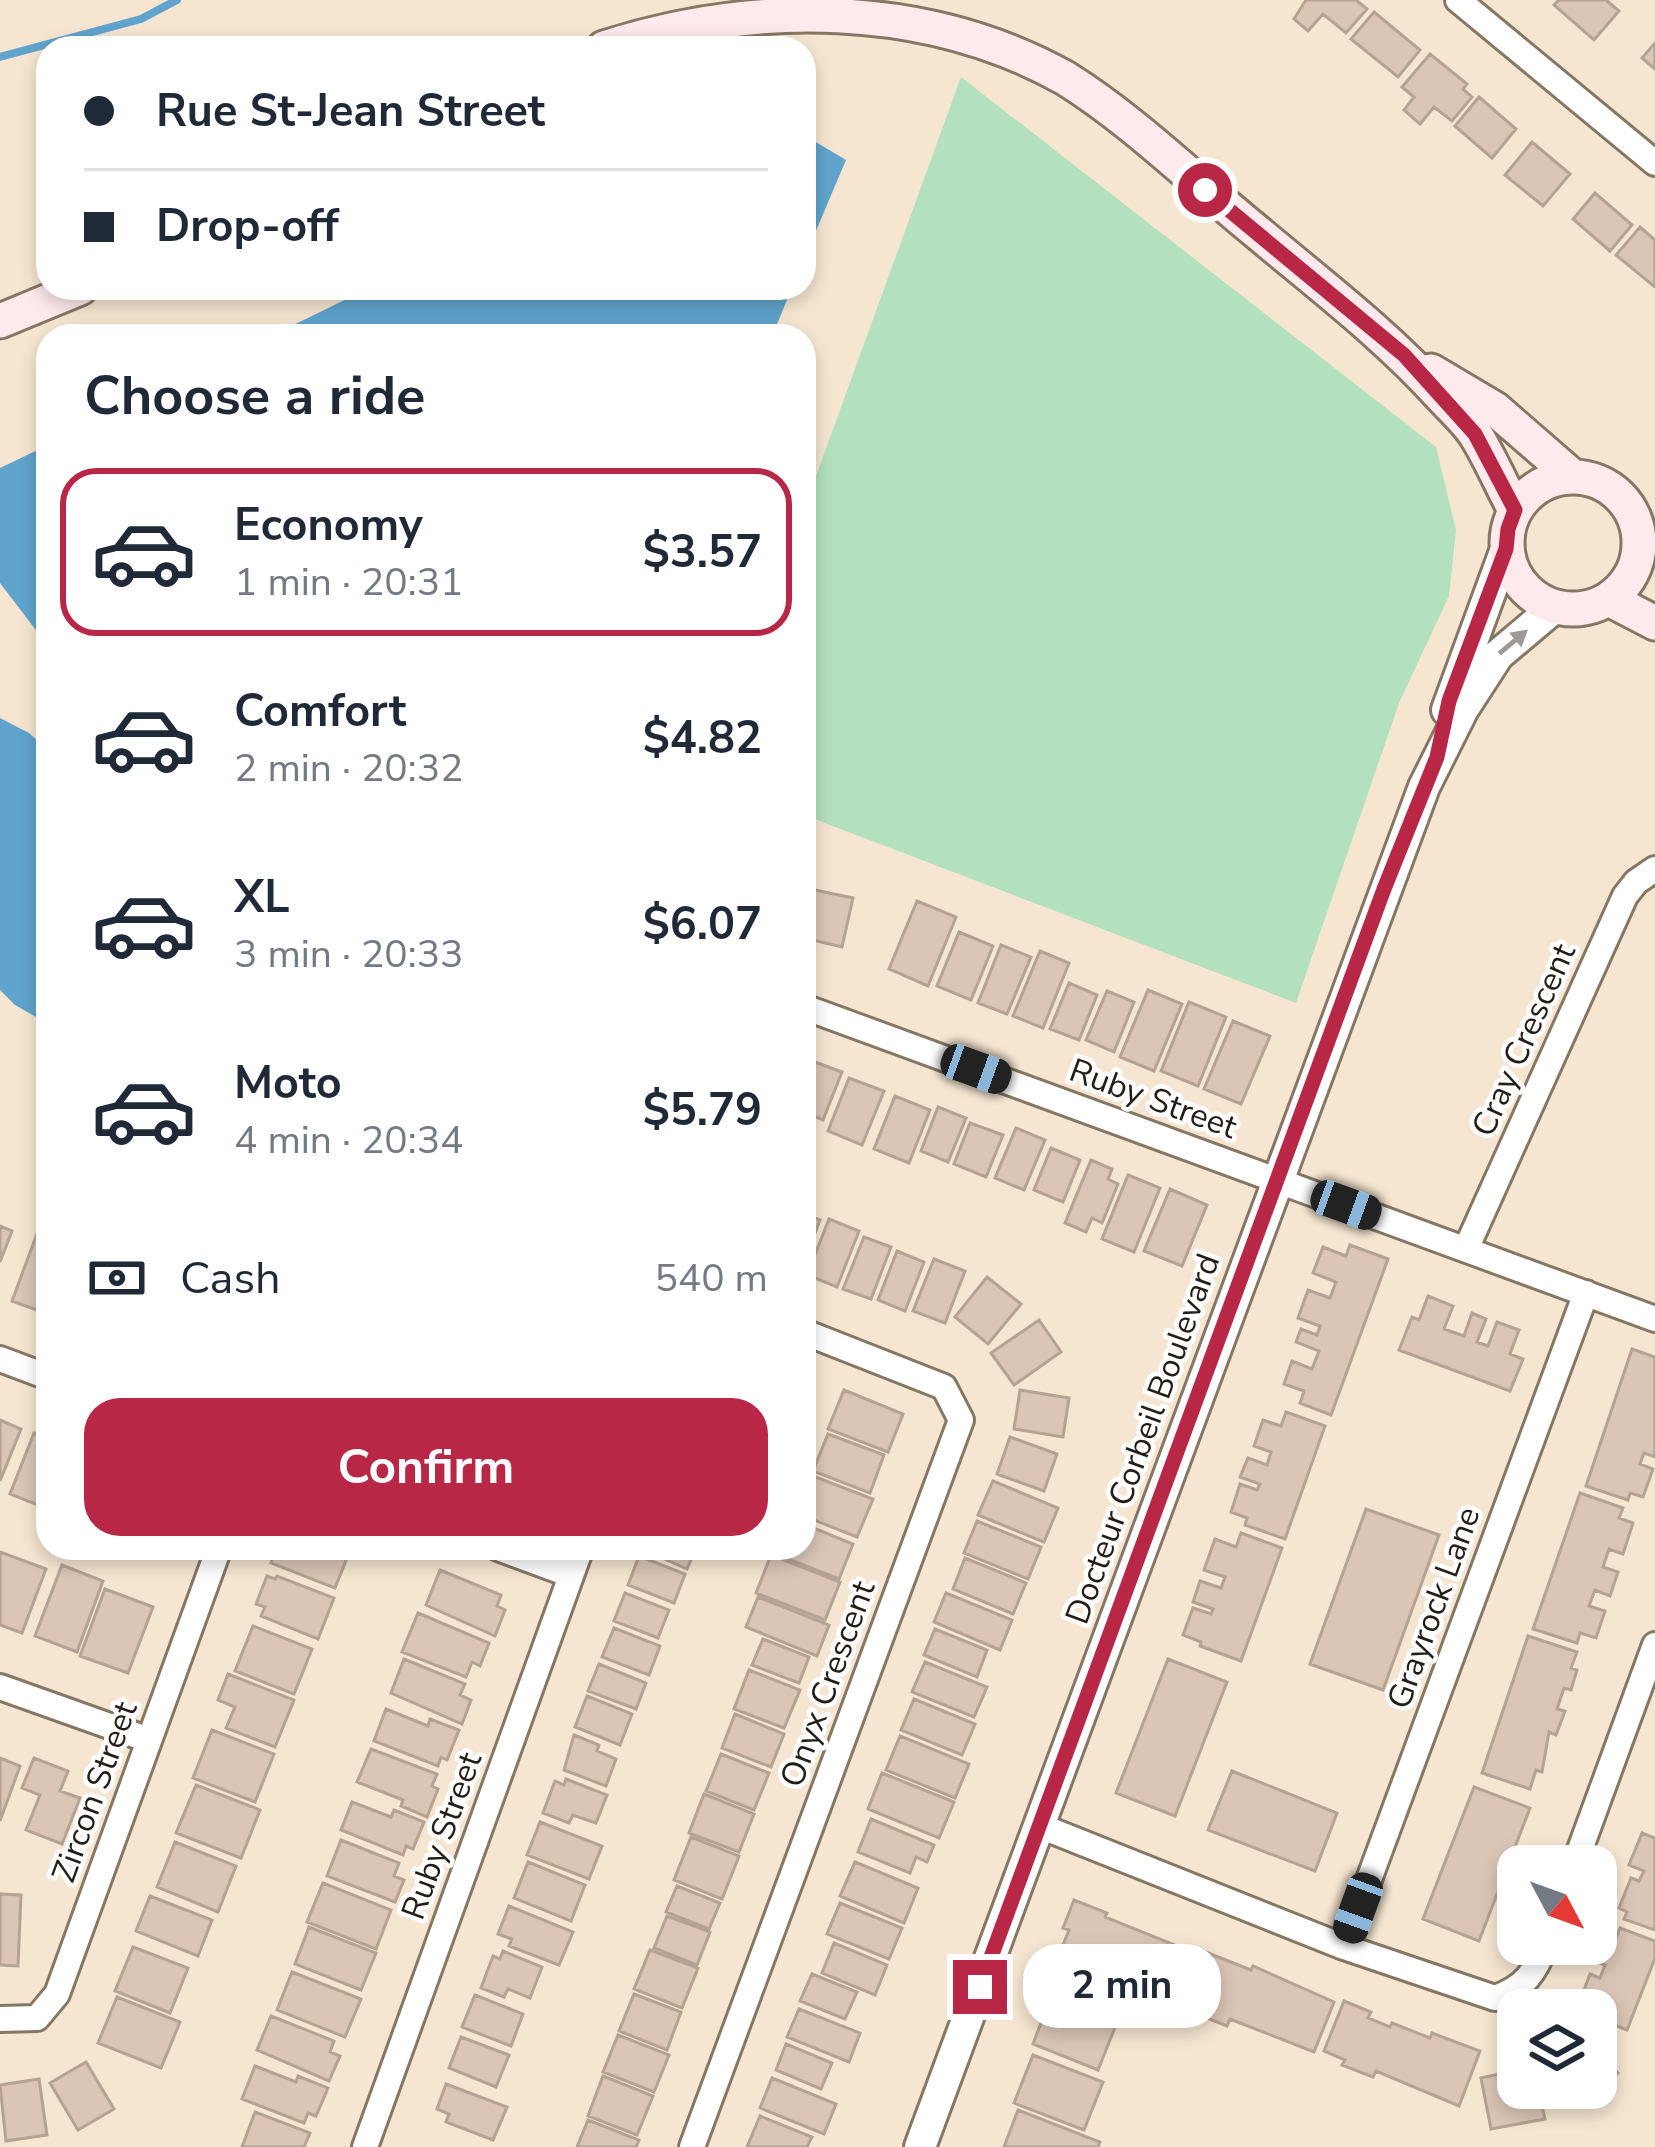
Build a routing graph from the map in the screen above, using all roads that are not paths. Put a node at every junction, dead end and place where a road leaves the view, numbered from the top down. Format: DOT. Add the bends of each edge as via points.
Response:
graph roads {
  1 [pos="1458,0"];
  2 [pos="634,36"];
  3 [pos="1654,159"];
  4 [pos="51,300"];
  5 [pos="0,321"];
  6 [pos="1404,355"];
  7 [pos="1573,476"];
  8 [pos="1515,510"];
  9 [pos="1506,549"];
  10 [pos="1647,560"];
  11 [pos="1609,599"];
  12 [pos="1556,608"];
  13 [pos="1655,623"];
  14 [pos="1437,757"];
  15 [pos="1655,868"];
  16 [pos="816,1011"];
  17 [pos="1277,1180"];
  18 [pos="1466,1249"];
  19 [pos="1586,1293"];
  20 [pos="1655,1318"];
  21 [pos="816,1337"];
  22 [pos="0,1359"];
  23 [pos="36,1372"];
  24 [pos="215,1560"];
  25 [pos="530,1560"];
  26 [pos="576,1560"];
  27 [pos="571,1575"];
  28 [pos="1655,1646"];
  29 [pos="0,1687"];
  30 [pos="148,1740"];
  31 [pos="1040,1826"];
  32 [pos="1582,1845"];
  33 [pos="1344,1947"];
  34 [pos="1538,1965"];
  35 [pos="0,2019"];
  36 [pos="372,2145"];
  37 [pos="692,2147"];
  38 [pos="920,2147"];
  1 -- 3 [label="street"];
  2 -- 6 [label="main road" via="681,17 798,1 870,4 970,30 1085,91"];
  4 -- 5 [label="main road"];
  6 -- 7 [label="main road" via="1495,409"];
  6 -- 8 [label="main road" via="1475,434"];
  7 -- 8 [label="main road" via="1529,492"];
  7 -- 10 [label="main road" via="1616,491 1631,509"];
  8 -- 9 [label="main road"];
  9 -- 12 [label="main road" via="1522,586"];
  9 -- 14 [label="street, Docteur Corbeil Boulevard" via="1449,701"];
  10 -- 11 [label="main road"];
  11 -- 12 [label="main road"];
  11 -- 13 [label="main road"];
  14 -- 12 [label="street, Docteur Corbeil Boulevard, one-way" via="1498,655"];
  14 -- 17 [label="street, Docteur Corbeil Boulevard"];
  15 -- 18 [label="street, Cray Crescent" via="1625,896"];
  16 -- 17 [label="street, Ruby Street"];
  17 -- 18 [label="street, Ruby Street"];
  17 -- 31 [label="street, Docteur Corbeil Boulevard"];
  18 -- 19 [label="street, Ruby Street"];
  19 -- 20 [label="street, Ruby Street"];
  19 -- 33 [label="street, Grayrock Lane"];
  21 -- 37 [label="street, Onyx Crescent" via="944,1387 961,1420"];
  22 -- 23 [label="street"];
  24 -- 30 [label="street, Zircon Street"];
  25 -- 27 [label="street"];
  26 -- 27 [label="street, Ruby Street"];
  27 -- 36 [label="street, Ruby Street"];
  28 -- 32 [label="street"];
  29 -- 30 [label="street"];
  30 -- 35 [label="street, Zircon Street" via="57,1994 37,2018"];
  31 -- 33 [label="street"];
  31 -- 38 [label="street, Docteur Corbeil Boulevard"];
  33 -- 34 [label="street" via="1495,1998 1518,1990"];
}
